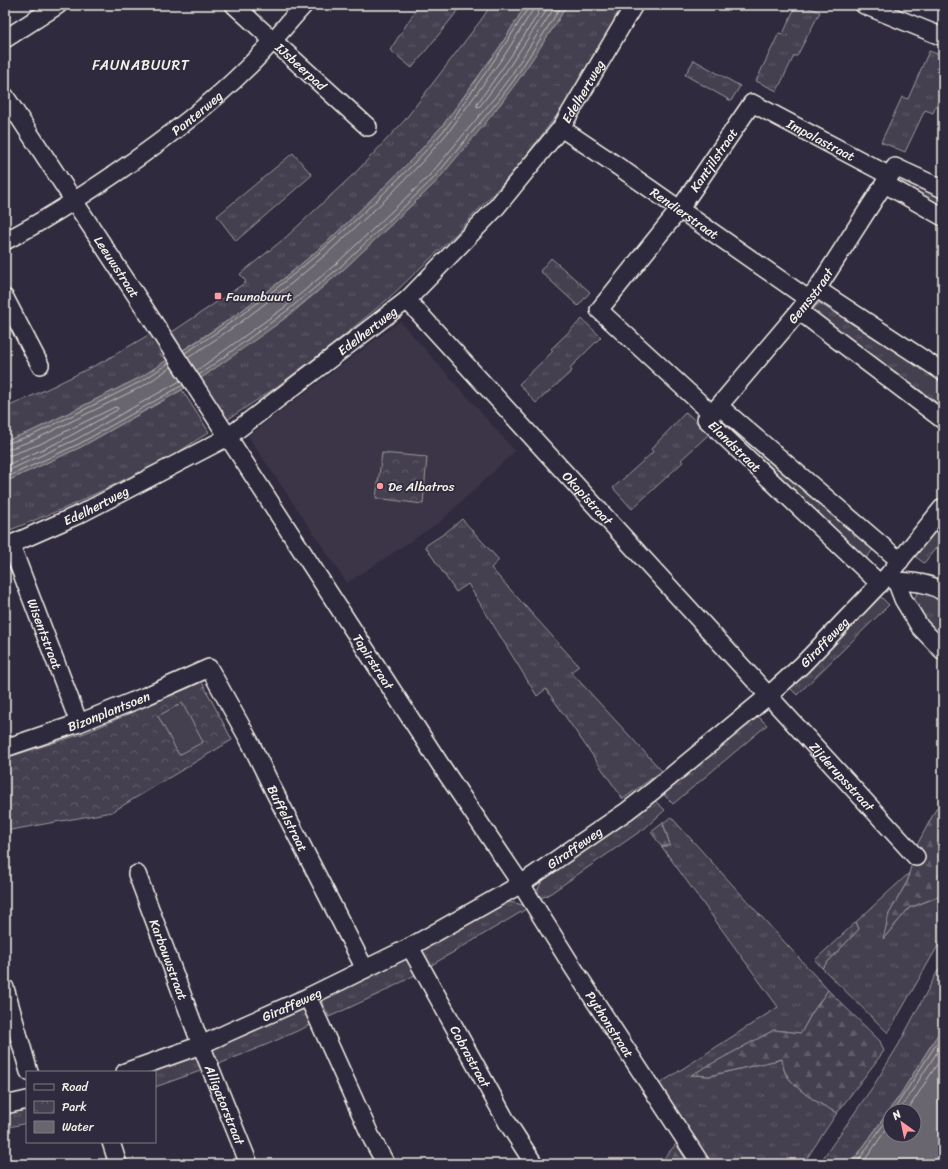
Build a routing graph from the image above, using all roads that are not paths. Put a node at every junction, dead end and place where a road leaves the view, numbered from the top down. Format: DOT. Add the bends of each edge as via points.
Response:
graph roads {
  1 [pos="58,5"];
  2 [pos="234,5"];
  3 [pos="304,5"];
  4 [pos="634,5"];
  5 [pos="864,5"];
  6 [pos="943,37"];
  7 [pos="5,39"];
  8 [pos="273,40"];
  9 [pos="5,96"];
  10 [pos="752,103"];
  11 [pos="368,127"];
  12 [pos="561,128"];
  13 [pos="890,175"];
  14 [pos="943,189"];
  15 [pos="74,202"];
  16 [pos="679,210"];
  17 [pos="943,217"];
  18 [pos="5,241"];
  19 [pos="5,298"];
  20 [pos="407,300"];
  21 [pos="808,300"];
  22 [pos="599,310"];
  23 [pos="40,365"];
  24 [pos="943,372"];
  25 [pos="716,410"];
  26 [pos="943,420"];
  27 [pos="228,437"];
  28 [pos="943,507"];
  29 [pos="8,546"];
  30 [pos="900,561"];
  31 [pos="888,580"];
  32 [pos="943,592"];
  33 [pos="943,651"];
  34 [pos="209,668"];
  35 [pos="768,696"];
  36 [pos="79,723"];
  37 [pos="5,748"];
  38 [pos="916,857"];
  39 [pos="137,874"];
  40 [pos="520,884"];
  41 [pos="410,947"];
  42 [pos="365,969"];
  43 [pos="5,988"];
  44 [pos="308,997"];
  45 [pos="201,1045"];
  46 [pos="29,1071"];
  47 [pos="128,1071"];
  48 [pos="26,1100"];
  49 [pos="5,1105"];
  50 [pos="111,1143"];
  51 [pos="118,1164"];
  52 [pos="249,1164"];
  53 [pos="386,1164"];
  54 [pos="534,1164"];
  55 [pos="701,1164"];
  1 -- 7 [label="street"];
  2 -- 8 [label="street, IJsbeerpad"];
  3 -- 8 [label="street, Panterweg"];
  4 -- 12 [label="street, Edelhertweg"];
  5 -- 6 [label="street"];
  8 -- 11 [label="street, IJsbeerpad"];
  8 -- 15 [label="street, Panterweg" via="223,91 159,143"];
  9 -- 15 [label="street, Leeuwstraat"];
  10 -- 13 [label="street, Impalastraat"];
  10 -- 16 [label="street, Kantjilstraat"];
  12 -- 16 [label="street, Rendierstraat"];
  12 -- 20 [label="street, Edelhertweg" via="495,209"];
  13 -- 14 [label="street, Impalastraat"];
  13 -- 17 [label="street, Impalastraat"];
  13 -- 21 [label="street, Gemsstraat"];
  15 -- 18 [label="street, Panterweg"];
  15 -- 27 [label="street, Leeuwstraat"];
  16 -- 21 [label="street, Rendierstraat"];
  16 -- 22 [label="street, Kantjilstraat"];
  19 -- 23 [label="street"];
  20 -- 27 [label="street, Edelhertweg"];
  20 -- 35 [label="street, Okapistraat"];
  21 -- 24 [label="street, Rendierstraat"];
  21 -- 25 [label="street, Gemsstraat"];
  21 -- 26 [label="street, Rendierstraat"];
  22 -- 25 [label="street, Elandstraat"];
  25 -- 30 [label="street, Elandstraat"];
  25 -- 31 [label="street, Elandstraat" via="706,419"];
  27 -- 29 [label="street, Edelhertweg" via="80,514"];
  27 -- 40 [label="street, Tapirstraat"];
  28 -- 30 [label="street, Giraffeweg"];
  29 -- 36 [label="street, Wisentstraat"];
  30 -- 31 [label="street, Giraffeweg"];
  31 -- 32 [label="street" via="916,582 936,587"];
  31 -- 33 [label="street" via="920,627"];
  31 -- 35 [label="street, Giraffeweg"];
  34 -- 36 [label="street, Bizonplantsoen"];
  34 -- 42 [label="street, Buffelstraat" via="249,740"];
  35 -- 38 [label="street, Zijderupsstraat"];
  35 -- 40 [label="street, Giraffeweg" via="627,811"];
  36 -- 37 [label="street, Bizonplantsoen"];
  39 -- 45 [label="street, Karbouwstraat"];
  40 -- 41 [label="street, Giraffeweg"];
  40 -- 55 [label="street, Pythonstraat"];
  41 -- 42 [label="street, Giraffeweg"];
  41 -- 54 [label="street, Cobrastraat" via="507,1122"];
  42 -- 44 [label="street, Giraffeweg"];
  43 -- 46 [label="street"];
  44 -- 45 [label="street, Giraffeweg"];
  44 -- 53 [label="street" via="372,1139"];
  45 -- 47 [label="street, Giraffeweg"];
  45 -- 52 [label="street, Alligatorstraat"];
  48 -- 49 [label="street"];
  50 -- 51 [label="street"];
}
